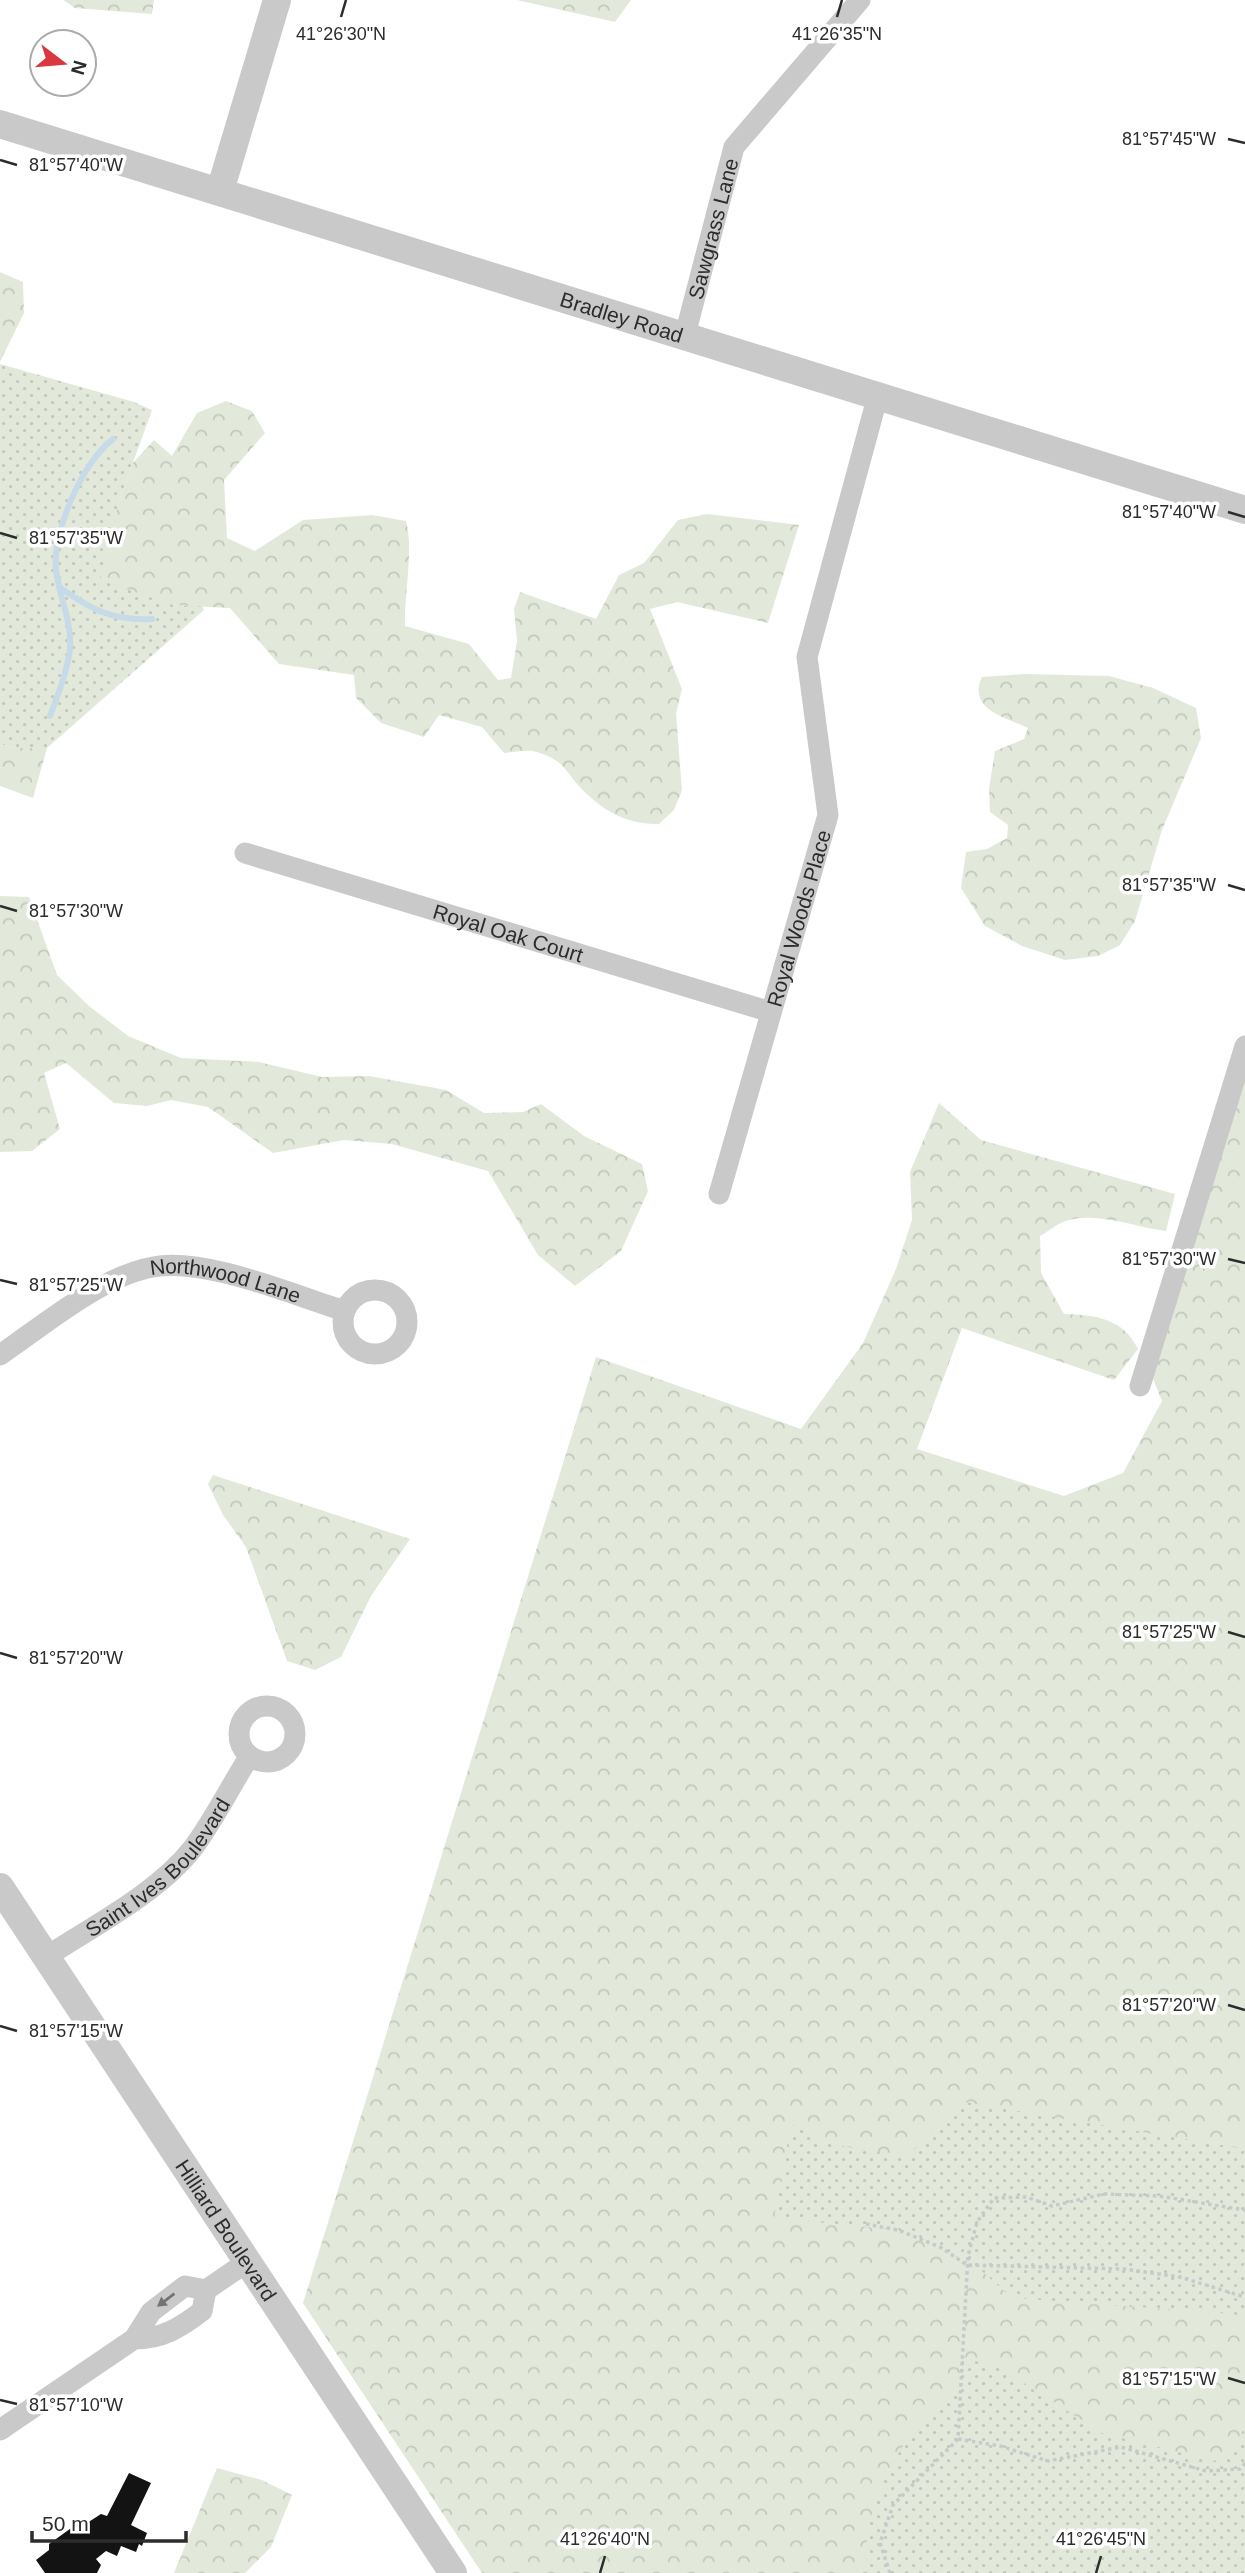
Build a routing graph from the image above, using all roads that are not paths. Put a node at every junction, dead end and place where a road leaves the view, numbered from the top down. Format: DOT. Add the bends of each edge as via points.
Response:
graph roads {
  1 [pos="278,0"];
  2 [pos="860,0"];
  3 [pos="0,124"];
  4 [pos="220,191"];
  5 [pos="685,335"];
  6 [pos="878,395"];
  7 [pos="1245,510"];
  8 [pos="245,853"];
  9 [pos="771,1012"];
  10 [pos="1245,1046"];
  11 [pos="719,1194"];
  12 [pos="345,1311"];
  13 [pos="0,1355"];
  14 [pos="1140,1386"];
  15 [pos="249,1757"];
  16 [pos="0,1887"];
  17 [pos="46,1957"];
  18 [pos="247,2262"];
  19 [pos="206,2290"];
  20 [pos="134,2339"];
  21 [pos="0,2430"];
  22 [pos="453,2573"];
  1 -- 4 [label="street"];
  2 -- 5 [label="street, Sawgrass Lane" via="734,147"];
  3 -- 4 [label="street, Bradley Road"];
  4 -- 5 [label="street, Bradley Road"];
  5 -- 6 [label="street, Bradley Road"];
  6 -- 7 [label="street, Bradley Road"];
  6 -- 9 [label="street, Royal Woods Place" via="807,657 828,815"];
  8 -- 9 [label="street, Royal Oak Court"];
  9 -- 11 [label="street, Royal Woods Place"];
  10 -- 14 [label="street"];
  12 -- 13 [label="street, Northwood Lane" via="214,1271 154,1266 107,1284"];
  15 -- 17 [label="street, Saint Ives Boulevard" via="180,1862 146,1891"];
  16 -- 17 [label="street, Hilliard Boulevard"];
  17 -- 18 [label="street, Hilliard Boulevard"];
  18 -- 19 [label="street"];
  18 -- 22 [label="street, Hilliard Boulevard"];
  19 -- 20 [label="street, one-way" via="185,2286 151,2312"];
  19 -- 20 [label="street" via="202,2311 182,2326 153,2339"];
  20 -- 21 [label="street"];
}
